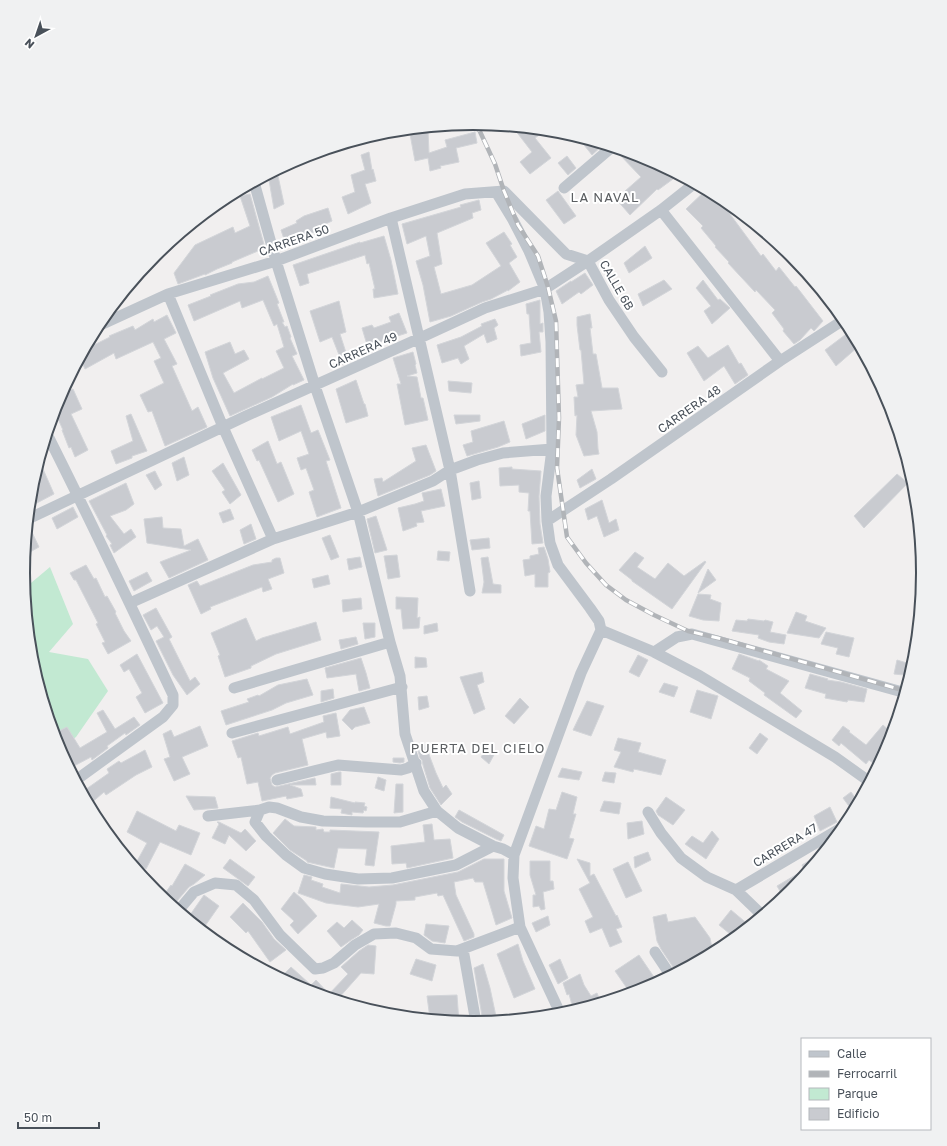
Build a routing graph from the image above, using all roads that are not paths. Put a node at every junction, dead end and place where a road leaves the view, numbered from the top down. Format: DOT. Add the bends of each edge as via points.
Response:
graph roads {
  1 [pos="608,151"];
  2 [pos="690,186"];
  3 [pos="255,187"];
  4 [pos="564,188"];
  5 [pos="500,192"];
  6 [pos="661,210"];
  7 [pos="391,218"];
  8 [pos="276,261"];
  9 [pos="588,261"];
  10 [pos="545,289"];
  11 [pos="168,294"];
  12 [pos="108,322"];
  13 [pos="839,323"];
  14 [pos="420,338"];
  15 [pos="780,361"];
  16 [pos="662,372"];
  17 [pos="315,386"];
  18 [pos="223,427"];
  19 [pos="50,441"];
  20 [pos="552,449"];
  21 [pos="450,470"];
  22 [pos="78,496"];
  23 [pos="358,512"];
  24 [pos="34,516"];
  25 [pos="547,520"];
  26 [pos="273,538"];
  27 [pos="470,592"];
  28 [pos="130,603"];
  29 [pos="601,630"];
  30 [pos="390,642"];
  31 [pos="654,652"];
  32 [pos="402,687"];
  33 [pos="234,688"];
  34 [pos="901,692"];
  35 [pos="232,733"];
  36 [pos="416,763"];
  37 [pos="80,777"];
  38 [pos="866,779"];
  39 [pos="278,780"];
  40 [pos="260,810"];
  41 [pos="437,810"];
  42 [pos="648,812"];
  43 [pos="208,816"];
  44 [pos="832,834"];
  45 [pos="493,846"];
  46 [pos="514,855"];
  47 [pos="736,890"];
  48 [pos="182,907"];
  49 [pos="759,912"];
  50 [pos="520,927"];
  51 [pos="464,949"];
  52 [pos="655,952"];
  53 [pos="668,972"];
  54 [pos="558,1008"];
  55 [pos="475,1016"];
  1 -- 4 [label="street"];
  2 -- 6 [label="street, CARRERA 49"];
  3 -- 8 [label="street"];
  5 -- 7 [label="street, CARRERA 50" via="465,194"];
  5 -- 9 [label="street, CALLE 6B" via="566,254"];
  5 -- 10 [label="street"];
  6 -- 9 [label="street, CARRERA 49"];
  6 -- 15 [label="street"];
  7 -- 8 [label="street, CARRERA 50"];
  7 -- 14 [label="street"];
  8 -- 11 [label="street, CARRERA 50"];
  8 -- 17 [label="street"];
  9 -- 10 [label="street, CARRERA 49"];
  9 -- 16 [label="street, CALLE 6B" via="609,300"];
  10 -- 14 [label="street, CARRERA 49" via="485,308"];
  10 -- 20 [label="street" via="551,342"];
  11 -- 12 [label="street, CARRERA 50"];
  11 -- 18 [label="street"];
  13 -- 15 [label="street, CARRERA 48"];
  14 -- 17 [label="street, CARRERA 49"];
  14 -- 21 [label="street"];
  15 -- 25 [label="street, CARRERA 48" via="612,479"];
  17 -- 18 [label="street, CARRERA 49"];
  17 -- 23 [label="street"];
  18 -- 22 [label="street, CARRERA 49"];
  18 -- 26 [label="street"];
  19 -- 22 [label="street"];
  20 -- 21 [label="street" via="503,453"];
  20 -- 25 [label="street" via="546,496"];
  21 -- 23 [label="street" via="433,481"];
  21 -- 27 [label="street"];
  22 -- 24 [label="street, CARRERA 49"];
  22 -- 28 [label="street"];
  23 -- 26 [label="street"];
  23 -- 30 [label="street"];
  25 -- 29 [label="street" via="550,542 558,565 599,621"];
  26 -- 28 [label="street"];
  28 -- 37 [label="street" via="173,695 173,705 163,717"];
  29 -- 31 [label="street"];
  29 -- 46 [label="street" via="581,673"];
  30 -- 32 [label="street"];
  30 -- 33 [label="street"];
  31 -- 34 [label="street" via="676,637 692,634"];
  31 -- 38 [label="street" via="700,676 835,757"];
  32 -- 35 [label="street"];
  32 -- 36 [label="street" via="405,734"];
  36 -- 39 [label="street" via="400,770 338,765"];
  36 -- 41 [label="street" via="424,791"];
  40 -- 41 [label="street" via="277,808 301,817 323,821 400,822"];
  40 -- 43 [label="street"];
  40 -- 45 [label="street" via="255,822 286,855 304,868 332,875 358,879 392,878 456,865"];
  41 -- 45 [label="street" via="458,828"];
  42 -- 47 [label="street" via="681,858 707,877"];
  44 -- 47 [label="street, CARRERA 47"];
  45 -- 46 [label="street"];
  46 -- 50 [label="street" via="513,878"];
  47 -- 49 [label="street"];
  48 -- 51 [label="street" via="194,892 215,883 236,885 254,900 280,935 315,969 334,963 355,945 374,934 403,934 416,938 431,949"];
  50 -- 51 [label="street"];
  50 -- 54 [label="street"];
  51 -- 55 [label="street"];
  52 -- 53 [label="street"];
}
